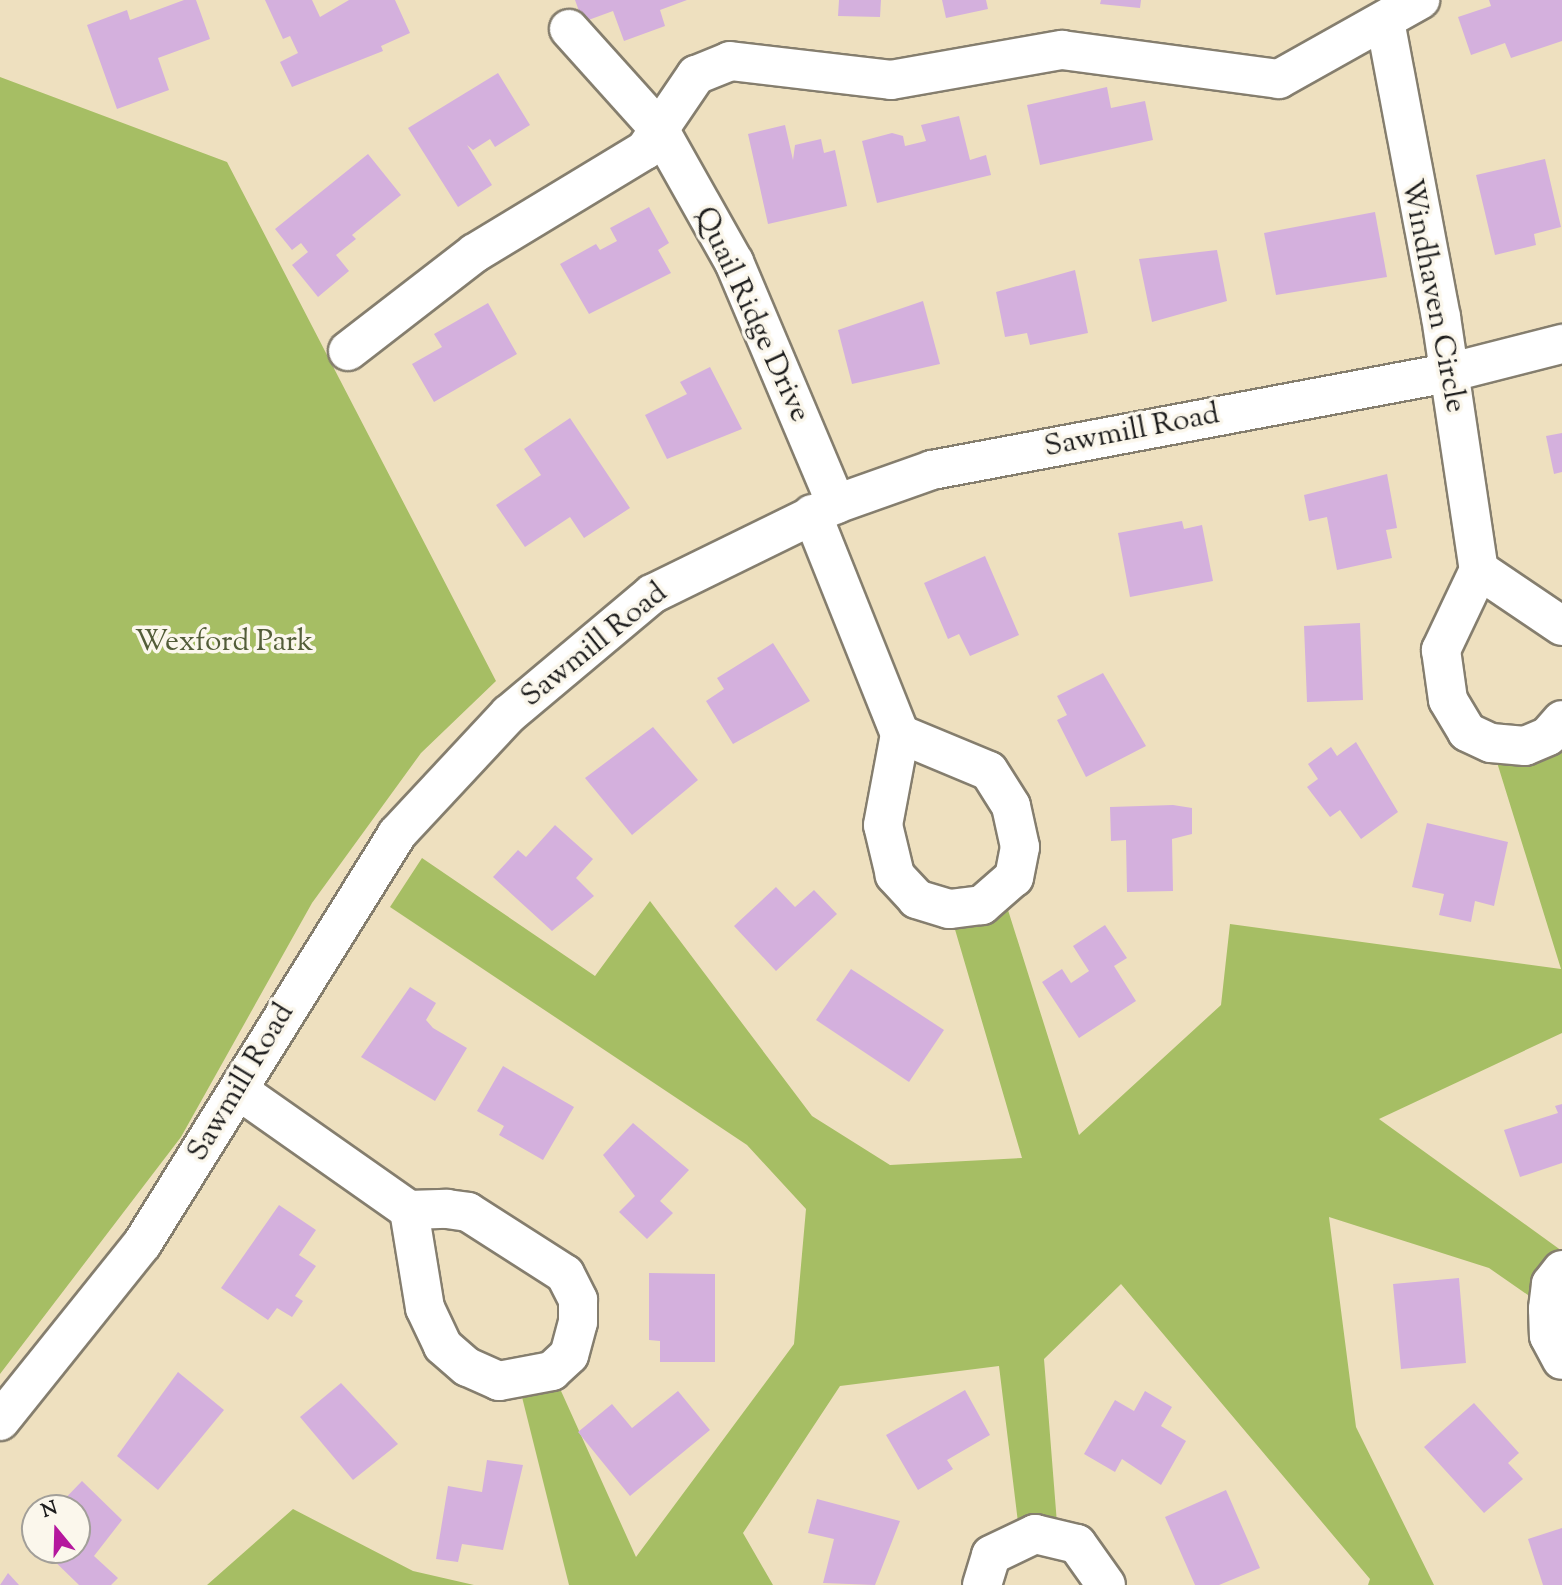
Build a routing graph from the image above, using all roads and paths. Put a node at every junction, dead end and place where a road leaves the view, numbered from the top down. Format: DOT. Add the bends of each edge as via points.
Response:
graph roads {
  1 [pos="1419,0"];
  2 [pos="1385,21"];
  3 [pos="569,29"];
  4 [pos="659,130"];
  5 [pos="1562,344"];
  6 [pos="348,351"];
  7 [pos="1448,373"];
  8 [pos="824,509"];
  9 [pos="1479,570"];
  10 [pos="1562,625"];
  11 [pos="1562,720"];
  12 [pos="900,734"];
  13 [pos="241,1092"];
  14 [pos="409,1210"];
  15 [pos="1562,1270"];
  16 [pos="1562,1360"];
  17 [pos="0,1421"];
  18 [pos="982,1585"];
  19 [pos="1106,1585"];
  1 -- 2 [label="street"];
  2 -- 4 [label="street" via="1279,79 1062,50 891,80 730,61 696,75"];
  2 -- 7 [label="street, Windhaven Circle"];
  3 -- 4 [label="street, Quail Ridge Drive"];
  4 -- 6 [label="street" via="645,150 475,253"];
  4 -- 8 [label="street, Quail Ridge Drive" via="734,262"];
  5 -- 7 [label="street, Sawmill Road"];
  7 -- 8 [label="street, Sawmill Road" via="932,470"];
  7 -- 9 [label="street, Windhaven Circle"];
  8 -- 12 [label="street, Quail Ridge Drive"];
  8 -- 13 [label="street, Sawmill Road" via="652,594 572,655 470,753 363,880"];
  9 -- 10 [label="street"];
  9 -- 11 [label="street" via="1441,649 1455,718 1491,743 1525,746 1548,736"];
  12 -- 12 [label="street" via="883,825 895,875 917,899 949,909 982,905 1014,877 1020,847 1011,806 989,771"];
  13 -- 14 [label="street"];
  13 -- 17 [label="street, Sawmill Road" via="142,1244"];
  14 -- 14 [label="street" via="425,1308 443,1346 467,1367 499,1381 540,1376 569,1355 578,1300 565,1274 468,1212"];
  15 -- 16 [label="street" via="1551,1284 1548,1309 1549,1336"];
  18 -- 19 [label="street" via="991,1555 1035,1534 1077,1544"];
}
